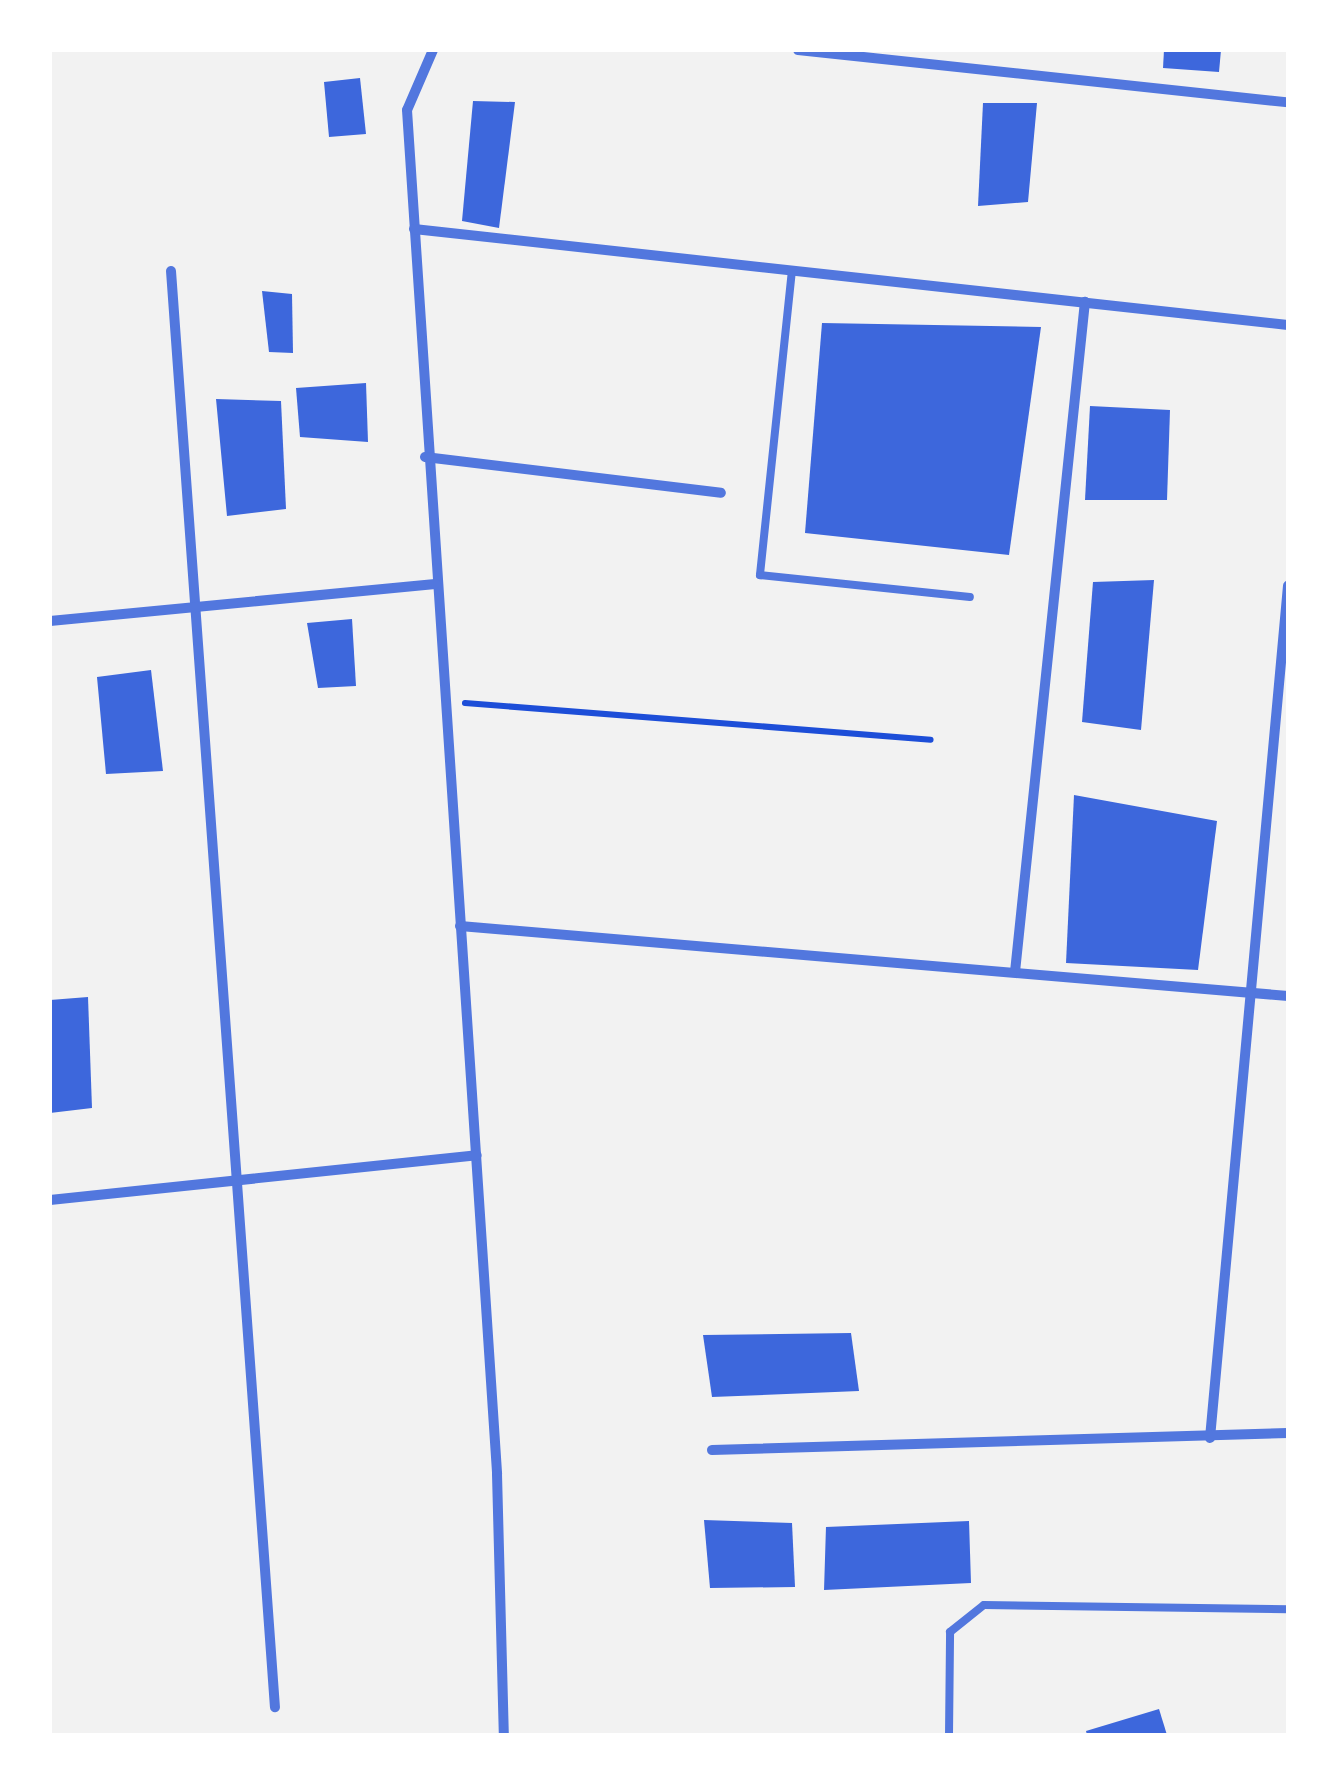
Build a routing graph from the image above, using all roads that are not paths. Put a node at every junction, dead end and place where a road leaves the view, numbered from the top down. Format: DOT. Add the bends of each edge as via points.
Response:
graph roads {
  1 [pos="433,50"];
  2 [pos="798,50"];
  3 [pos="898,50"];
  4 [pos="896,64"];
  5 [pos="1288,102"];
  6 [pos="414,229"];
  7 [pos="792,270"];
  8 [pos="170,271"];
  9 [pos="1085,302"];
  10 [pos="1288,325"];
  11 [pos="425,457"];
  12 [pos="721,493"];
  13 [pos="435,584"];
  14 [pos="1288,586"];
  15 [pos="970,597"];
  16 [pos="192,607"];
  17 [pos="50,620"];
  18 [pos="460,926"];
  19 [pos="1015,972"];
  20 [pos="1248,992"];
  21 [pos="1288,996"];
  22 [pos="476,1155"];
  23 [pos="236,1180"];
  24 [pos="50,1200"];
  25 [pos="1288,1433"];
  26 [pos="1210,1438"];
  27 [pos="712,1450"];
  28 [pos="1288,1609"];
  29 [pos="275,1708"];
  30 [pos="504,1735"];
  31 [pos="949,1735"];
  1 -- 6 [label="street" via="407,110"];
  2 -- 4 [label="street"];
  3 -- 4 [label="street"];
  4 -- 5 [label="street"];
  6 -- 7 [label="street"];
  6 -- 11 [label="street"];
  7 -- 9 [label="street"];
  7 -- 15 [label="lane" via="760,575"];
  8 -- 16 [label="street"];
  9 -- 10 [label="street"];
  9 -- 19 [label="street"];
  11 -- 12 [label="street"];
  11 -- 13 [label="street"];
  13 -- 16 [label="street"];
  13 -- 18 [label="street"];
  14 -- 20 [label="street"];
  16 -- 17 [label="street"];
  16 -- 23 [label="street"];
  18 -- 19 [label="street"];
  18 -- 22 [label="street"];
  19 -- 20 [label="street"];
  20 -- 21 [label="street"];
  20 -- 26 [label="street"];
  22 -- 23 [label="street"];
  22 -- 30 [label="street"];
  23 -- 24 [label="street"];
  23 -- 29 [label="street"];
  25 -- 26 [label="street"];
  26 -- 27 [label="street"];
  28 -- 31 [label="lane" via="984,1604 950,1632"];
}
